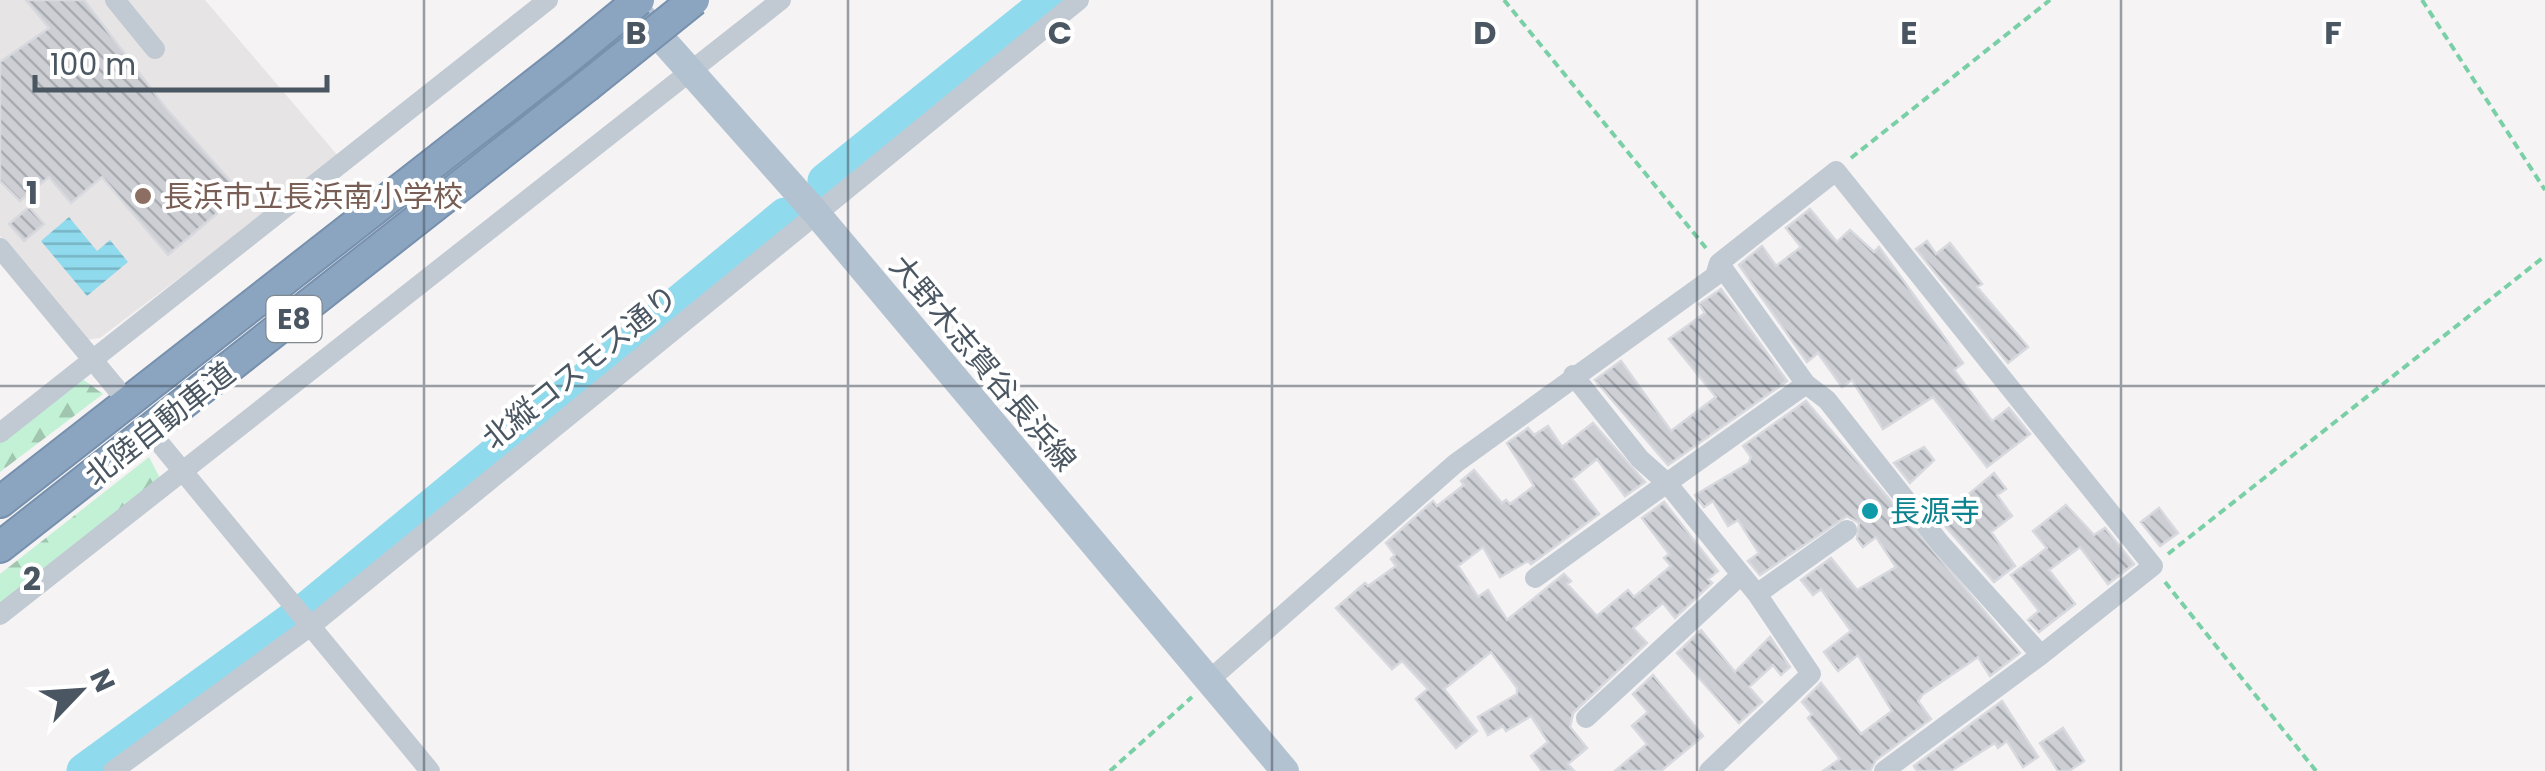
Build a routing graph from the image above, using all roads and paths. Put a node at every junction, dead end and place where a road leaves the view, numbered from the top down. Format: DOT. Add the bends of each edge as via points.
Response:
graph roads {
  1 [pos="114,0"];
  2 [pos="548,0"];
  3 [pos="627,0"];
  4 [pos="639,0"];
  5 [pos="694,0"];
  6 [pos="782,0"];
  7 [pos="1079,0"];
  8 [pos="1504,0"];
  9 [pos="2050,0"];
  10 [pos="2422,0"];
  11 [pos="156,49"];
  12 [pos="689,74"];
  13 [pos="1836,171"];
  14 [pos="2545,190"];
  15 [pos="816,213"];
  16 [pos="0,248"];
  17 [pos="2545,256"];
  18 [pos="1719,263"];
  19 [pos="93,360"];
  20 [pos="1573,375"];
  21 [pos="1806,384"];
  22 [pos="116,388"];
  23 [pos="0,433"];
  24 [pos="162,446"];
  25 [pos="184,474"];
  26 [pos="1667,484"];
  27 [pos="0,502"];
  28 [pos="1847,530"];
  29 [pos="0,548"];
  30 [pos="2153,566"];
  31 [pos="1741,575"];
  32 [pos="1536,578"];
  33 [pos="1758,594"];
  34 [pos="0,615"];
  35 [pos="306,617"];
  36 [pos="2041,654"];
  37 [pos="1208,682"];
  38 [pos="1586,718"];
  39 [pos="112,771"];
  40 [pos="430,771"];
  41 [pos="1110,771"];
  42 [pos="1285,771"];
  43 [pos="1709,771"];
  44 [pos="1884,771"];
  45 [pos="2316,771"];
  1 -- 11 [label="street"];
  2 -- 19 [label="street"];
  3 -- 12 [label="main road, 大野木志賀谷長浜線"];
  4 -- 27 [label="highway, 北陸自動車道 / E8, bridge"];
  5 -- 29 [label="highway, 北陸自動車道 / E8, bridge"];
  6 -- 12 [label="street"];
  7 -- 15 [label="street, 北縦コスモス通り"];
  8 -- 18 [label="path"];
  9 -- 13 [label="path"];
  10 -- 14 [label="path"];
  12 -- 15 [label="main road, 大野木志賀谷長浜線"];
  12 -- 25 [label="street"];
  13 -- 18 [label="street"];
  13 -- 30 [label="street"];
  15 -- 35 [label="street, 北縦コスモス通り"];
  15 -- 37 [label="main road, 大野木志賀谷長浜線"];
  16 -- 19 [label="street"];
  17 -- 30 [label="path"];
  18 -- 20 [label="street" via="1714,276"];
  18 -- 21 [label="street"];
  19 -- 22 [label="street"];
  19 -- 23 [label="street"];
  20 -- 26 [label="street"];
  20 -- 37 [label="street" via="1456,463"];
  21 -- 26 [label="street"];
  21 -- 36 [label="street" via="1827,400 1940,543"];
  24 -- 25 [label="street"];
  25 -- 34 [label="street"];
  25 -- 35 [label="street"];
  26 -- 31 [label="street"];
  26 -- 32 [label="street"];
  28 -- 33 [label="street"];
  30 -- 36 [label="street"];
  30 -- 45 [label="path"];
  31 -- 33 [label="street"];
  31 -- 38 [label="street"];
  33 -- 43 [label="street" via="1811,674"];
  35 -- 39 [label="street, 北縦コスモス通り"];
  35 -- 40 [label="street"];
  36 -- 44 [label="street"];
  37 -- 41 [label="path"];
  37 -- 42 [label="main road, 大野木志賀谷長浜線"];
}
